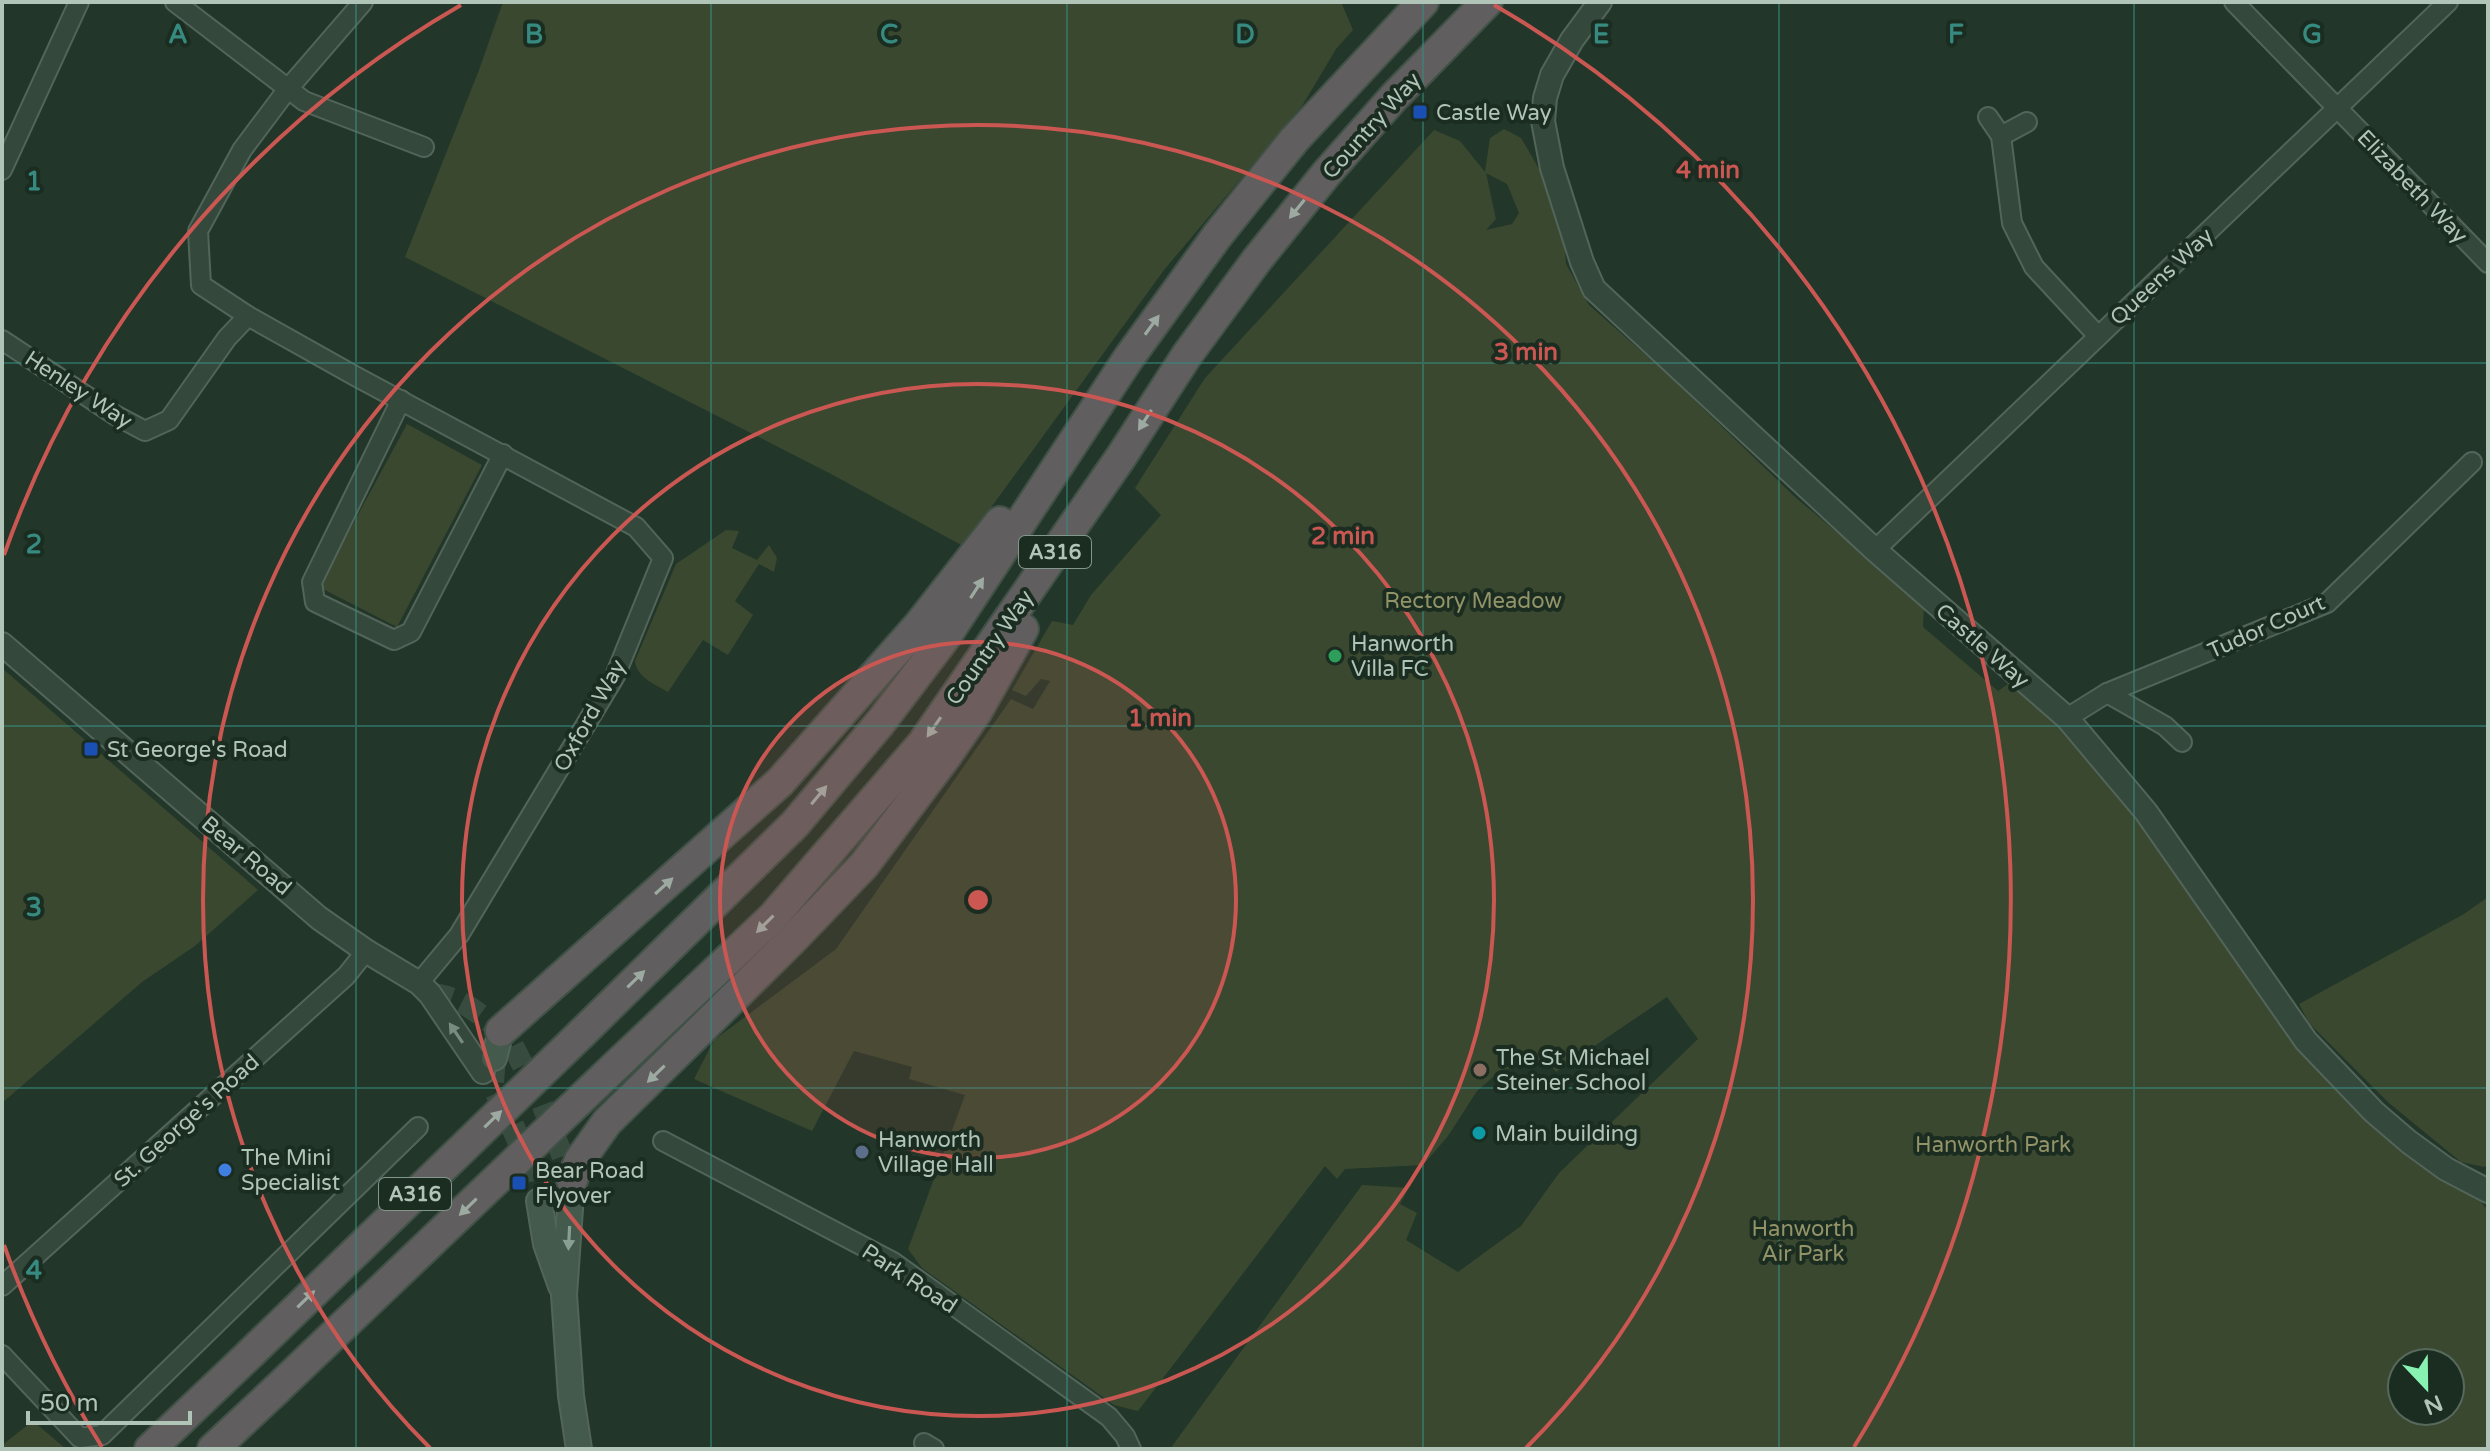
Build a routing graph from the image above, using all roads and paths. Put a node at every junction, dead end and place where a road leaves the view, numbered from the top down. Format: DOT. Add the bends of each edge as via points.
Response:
graph roads {
  1 [pos="79,2"];
  2 [pos="175,2"];
  3 [pos="363,2"];
  4 [pos="1423,2"];
  5 [pos="1600,2"];
  6 [pos="2234,2"];
  7 [pos="2448,2"];
  8 [pos="1486,4"];
  9 [pos="287,90"];
  10 [pos="2338,109"];
  11 [pos="1988,117"];
  12 [pos="2027,122"];
  13 [pos="2001,136"];
  14 [pos="424,147"];
  15 [pos="2,170"];
  16 [pos="2488,263"];
  17 [pos="248,316"];
  18 [pos="2098,336"];
  19 [pos="2,340"];
  20 [pos="1128,359"];
  21 [pos="401,400"];
  22 [pos="503,454"];
  23 [pos="1121,457"];
  24 [pos="2472,462"];
  25 [pos="1875,550"];
  26 [pos="2,644"];
  27 [pos="2107,693"];
  28 [pos="2067,718"];
  29 [pos="2182,742"];
  30 [pos="366,951"];
  31 [pos="424,988"];
  32 [pos="498,1052"];
  33 [pos="418,1127"];
  34 [pos="663,1141"];
  35 [pos="569,1173"];
  36 [pos="2488,1191"];
  37 [pos="539,1201"];
  38 [pos="2,1286"];
  39 [pos="564,1295"];
  40 [pos="2,1355"];
  41 [pos="150,1449"];
  42 [pos="213,1449"];
  43 [pos="579,1449"];
  44 [pos="1131,1449"];
  1 -- 15 [label="street"];
  2 -- 9 [label="street"];
  3 -- 9 [label="street"];
  20 -- 4 [label="highway, Country Way / A316, one-way" via="1294,140"];
  5 -- 25 [label="street, Castle Way" via="1552,75 1543,121 1552,168 1594,289"];
  6 -- 10 [label="street, Elizabeth Way"];
  7 -- 10 [label="street, Queens Way"];
  8 -- 23 [label="highway, Country Way / A316, one-way" via="1394,97 1306,198 1187,355"];
  9 -- 14 [label="street"];
  9 -- 17 [label="street, Oxford Way" via="242,150 198,231 201,285"];
  10 -- 16 [label="street, Elizabeth Way"];
  10 -- 18 [label="street, Queens Way"];
  11 -- 13 [label="street"];
  12 -- 13 [label="street"];
  13 -- 18 [label="street" via="2012,223 2034,267"];
  17 -- 19 [label="street, Henley Way" via="169,420 145,431"];
  17 -- 21 [label="street, Oxford Way"];
  18 -- 25 [label="street, Queens Way"];
  32 -- 20 [label="highway, one-way" via="780,782 919,625"];
  41 -- 20 [label="highway, Country Way / A316, one-way, bridge" via="795,824 946,636"];
  21 -- 22 [label="street, Oxford Way"];
  21 -- 22 [label="street" via="312,582 315,602 394,640 411,632"];
  22 -- 31 [label="street, Oxford Way" via="636,527 663,558 615,676"];
  23 -- 35 [label="highway, one-way" via="977,711 864,865 607,1122"];
  23 -- 42 [label="highway, Country Way / A316, one-way, bridge" via="923,743 773,917"];
  24 -- 27 [label="street, Tudor Court" via="2327,603"];
  25 -- 28 [label="street, Castle Way"];
  26 -- 30 [label="street, Bear Road" via="319,918"];
  27 -- 28 [label="street, Tudor Court"];
  27 -- 29 [label="street" via="2165,726"];
  28 -- 36 [label="street, Castle Way" via="2146,812 2306,1041 2374,1112 2446,1169"];
  30 -- 31 [label="street, Bear Road"];
  30 -- 38 [label="street, St. George's Road" via="346,976"];
  32 -- 31 [label="street, Bear Road, one-way"];
  33 -- 40 [label="street" via="102,1435 80,1438"];
  34 -- 44 [label="street, Park Road" via="893,1262 1109,1417"];
  35 -- 39 [label="main road, one-way"];
  37 -- 39 [label="main road" via="546,1244"];
  39 -- 43 [label="main road"];
}
